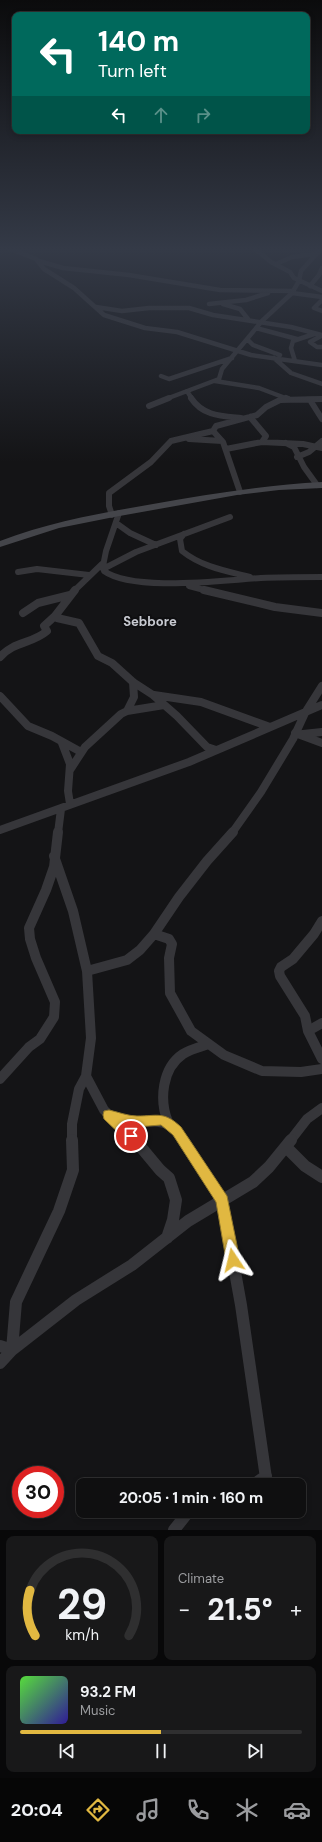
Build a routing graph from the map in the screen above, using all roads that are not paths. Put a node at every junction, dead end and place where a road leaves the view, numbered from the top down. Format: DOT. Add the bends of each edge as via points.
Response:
graph roads {
  1 [pos="118,319"];
  2 [pos="241,319"];
  3 [pos="251,319"];
  4 [pos="262,321"];
  5 [pos="255,330"];
  6 [pos="322,330"];
  7 [pos="316,333"];
  8 [pos="322,335"];
  9 [pos="297,339"];
  10 [pos="248,340"];
  11 [pos="322,348"];
  12 [pos="292,350"];
  13 [pos="238,351"];
  14 [pos="251,355"];
  15 [pos="276,356"];
  16 [pos="232,358"];
  17 [pos="288,359"];
  18 [pos="295,361"];
  19 [pos="322,365"];
  20 [pos="284,366"];
  21 [pos="161,376"];
  22 [pos="215,381"];
  23 [pos="322,384"];
  24 [pos="187,391"];
  25 [pos="322,399"];
  26 [pos="293,400"];
  27 [pos="310,400"];
  28 [pos="149,406"];
  29 [pos="211,414"];
  30 [pos="248,418"];
  31 [pos="322,419"];
  32 [pos="217,426"];
  33 [pos="214,431"];
  34 [pos="179,439"];
  35 [pos="322,440"];
  36 [pos="222,441"];
  37 [pos="262,442"];
  38 [pos="303,444"];
  39 [pos="294,446"];
  40 [pos="319,447"];
  41 [pos="226,449"];
  42 [pos="297,457"];
  43 [pos="320,485"];
  44 [pos="240,492"];
  45 [pos="116,517"];
  46 [pos="230,517"];
  47 [pos="184,534"];
  48 [pos="0,544"];
  49 [pos="156,545"];
  50 [pos="102,567"];
  51 [pos="207,567"];
  52 [pos="18,572"];
  53 [pos="90,575"];
  54 [pos="322,577"];
  55 [pos="254,578"];
  56 [pos="222,582"];
  57 [pos="183,583"];
  58 [pos="70,595"];
  59 [pos="23,613"];
  60 [pos="322,613"];
  61 [pos="55,616"];
  62 [pos="0,657"];
  63 [pos="133,682"];
  64 [pos="322,686"];
  65 [pos="153,695"];
  66 [pos="0,696"];
  67 [pos="164,705"];
  68 [pos="322,705"];
  69 [pos="127,711"];
  70 [pos="305,713"];
  71 [pos="270,728"];
  72 [pos="322,732"];
  73 [pos="298,734"];
  74 [pos="62,743"];
  75 [pos="322,743"];
  76 [pos="207,751"];
  77 [pos="81,752"];
  78 [pos="70,770"];
  79 [pos="70,804"];
  80 [pos="61,808"];
  81 [pos="0,830"];
  82 [pos="54,856"];
  83 [pos="322,921"];
  84 [pos="154,934"];
  85 [pos="87,971"];
  86 [pos="322,1024"];
  87 [pos="308,1031"];
  88 [pos="208,1044"];
  89 [pos="322,1059"];
  90 [pos="322,1069"];
  91 [pos="86,1076"];
  92 [pos="0,1079"];
  93 [pos="322,1108"];
  94 [pos="109,1115"];
  95 [pos="168,1122"];
  96 [pos="286,1147"];
  97 [pos="322,1177"];
  98 [pos="222,1200"];
  99 [pos="167,1238"];
  100 [pos="0,1346"];
  101 [pos="12,1350"];
  102 [pos="0,1363"];
  103 [pos="266,1478"];
  104 [pos="185,1518"];
  105 [pos="174,1530"];
  1 -- 13 [label="street" via="139,326 177,332"];
  2 -- 5 [label="street"];
  3 -- 4 [label="street"];
  4 -- 5 [label="street"];
  4 -- 7 [label="street"];
  5 -- 9 [label="street"];
  5 -- 10 [label="street"];
  6 -- 7 [label="street"];
  7 -- 8 [label="street"];
  7 -- 9 [label="street"];
  8 -- 11 [label="street" via="310,342"];
  9 -- 12 [label="street" via="292,341"];
  10 -- 13 [label="street"];
  10 -- 15 [label="street"];
  12 -- 15 [label="street"];
  12 -- 18 [label="street"];
  13 -- 14 [label="street"];
  13 -- 16 [label="street"];
  14 -- 15 [label="street"];
  14 -- 16 [label="street"];
  15 -- 17 [label="street"];
  15 -- 20 [label="street"];
  16 -- 21 [label="street" via="169,379"];
  16 -- 22 [label="street" via="219,371 219,379"];
  17 -- 18 [label="street"];
  17 -- 20 [label="street"];
  18 -- 19 [label="street"];
  20 -- 23 [label="street" via="291,373"];
  22 -- 24 [label="street"];
  22 -- 26 [label="street" via="259,388"];
  24 -- 28 [label="street"];
  24 -- 29 [label="street" via="196,407"];
  25 -- 27 [label="street"];
  26 -- 27 [label="street"];
  26 -- 30 [label="street" via="280,400"];
  27 -- 31 [label="street"];
  29 -- 30 [label="street"];
  29 -- 32 [label="street"];
  30 -- 32 [label="street"];
  30 -- 37 [label="street" via="266,436"];
  32 -- 33 [label="street" via="214,427"];
  33 -- 34 [label="street"];
  33 -- 36 [label="street"];
  34 -- 36 [label="street"];
  34 -- 45 [label="street" via="171,442 152,462 109,493 109,506"];
  35 -- 38 [label="street"];
  35 -- 40 [label="street" via="316,444"];
  36 -- 41 [label="street"];
  37 -- 39 [label="street"];
  37 -- 41 [label="street"];
  38 -- 39 [label="street"];
  38 -- 40 [label="street"];
  39 -- 42 [label="street"];
  40 -- 42 [label="street"];
  41 -- 44 [label="street"];
  42 -- 43 [label="street"];
  43 -- 44 [label="main road"];
  44 -- 45 [label="main road"];
  45 -- 48 [label="main road" via="51,527"];
  45 -- 49 [label="street" via="125,532"];
  45 -- 50 [label="street"];
  46 -- 47 [label="street"];
  47 -- 49 [label="street"];
  47 -- 51 [label="street" via="180,539 182,551"];
  49 -- 50 [label="street"];
  50 -- 53 [label="street"];
  50 -- 57 [label="street" via="110,576 117,579"];
  51 -- 55 [label="street"];
  51 -- 56 [label="street" via="222,576"];
  52 -- 53 [label="street" via="37,569"];
  53 -- 58 [label="street"];
  54 -- 55 [label="street"];
  55 -- 56 [label="street"];
  56 -- 57 [label="street"];
  57 -- 60 [label="street" via="281,608"];
  58 -- 59 [label="street" via="38,603"];
  58 -- 61 [label="street"];
  61 -- 62 [label="street" via="44,626 44,634 36,639 14,644"];
  61 -- 63 [label="street" via="79,623 98,656 112,663"];
  63 -- 65 [label="street"];
  63 -- 69 [label="street" via="136,690"];
  64 -- 70 [label="street"];
  65 -- 67 [label="street"];
  65 -- 71 [label="street" via="201,702"];
  66 -- 74 [label="street" via="28,726"];
  67 -- 69 [label="street"];
  67 -- 76 [label="street"];
  68 -- 70 [label="street"];
  69 -- 77 [label="street" via="114,719"];
  70 -- 71 [label="street"];
  70 -- 73 [label="street"];
  71 -- 76 [label="street" via="216,750"];
  72 -- 73 [label="street"];
  73 -- 75 [label="street"];
  73 -- 84 [label="street" via="236,829 179,897"];
  74 -- 77 [label="street"];
  74 -- 78 [label="street"];
  76 -- 79 [label="street"];
  77 -- 78 [label="street"];
  78 -- 79 [label="street"];
  79 -- 80 [label="street"];
  80 -- 81 [label="street"];
  80 -- 82 [label="street"];
  82 -- 85 [label="street" via="74,911"];
  82 -- 92 [label="street" via="54,867 49,882 29,928 36,958 55,1002 54,1016 40,1039"];
  83 -- 87 [label="street" via="293,959 280,971 280,976 305,1016"];
  84 -- 85 [label="street" via="127,960"];
  84 -- 88 [label="street" via="170,939 170,994 191,1031"];
  85 -- 91 [label="street" via="91,1038"];
  86 -- 87 [label="street"];
  87 -- 89 [label="street"];
  88 -- 90 [label="street" via="224,1055 262,1071 301,1072"];
  88 -- 95 [label="street" via="189,1050 174,1061 164,1092 163,1104"];
  91 -- 94 [label="street"];
  91 -- 101 [label="street" via="79,1089 72,1124 73,1170 59,1211 16,1302"];
  93 -- 96 [label="street" via="307,1119"];
  94 -- 95 [label="street" via="136,1121"];
  94 -- 99 [label="street" via="169,1178 176,1200"];
  95 -- 98 [label="street" via="177,1131"];
  96 -- 97 [label="street" via="305,1166"];
  96 -- 98 [label="street" via="253,1182"];
  98 -- 99 [label="street" via="188,1221"];
  98 -- 103 [label="street" via="241,1305"];
  99 -- 101 [label="street" via="132,1266 76,1300"];
  100 -- 101 [label="street"];
  101 -- 102 [label="street"];
  104 -- 105 [label="street"];
}
